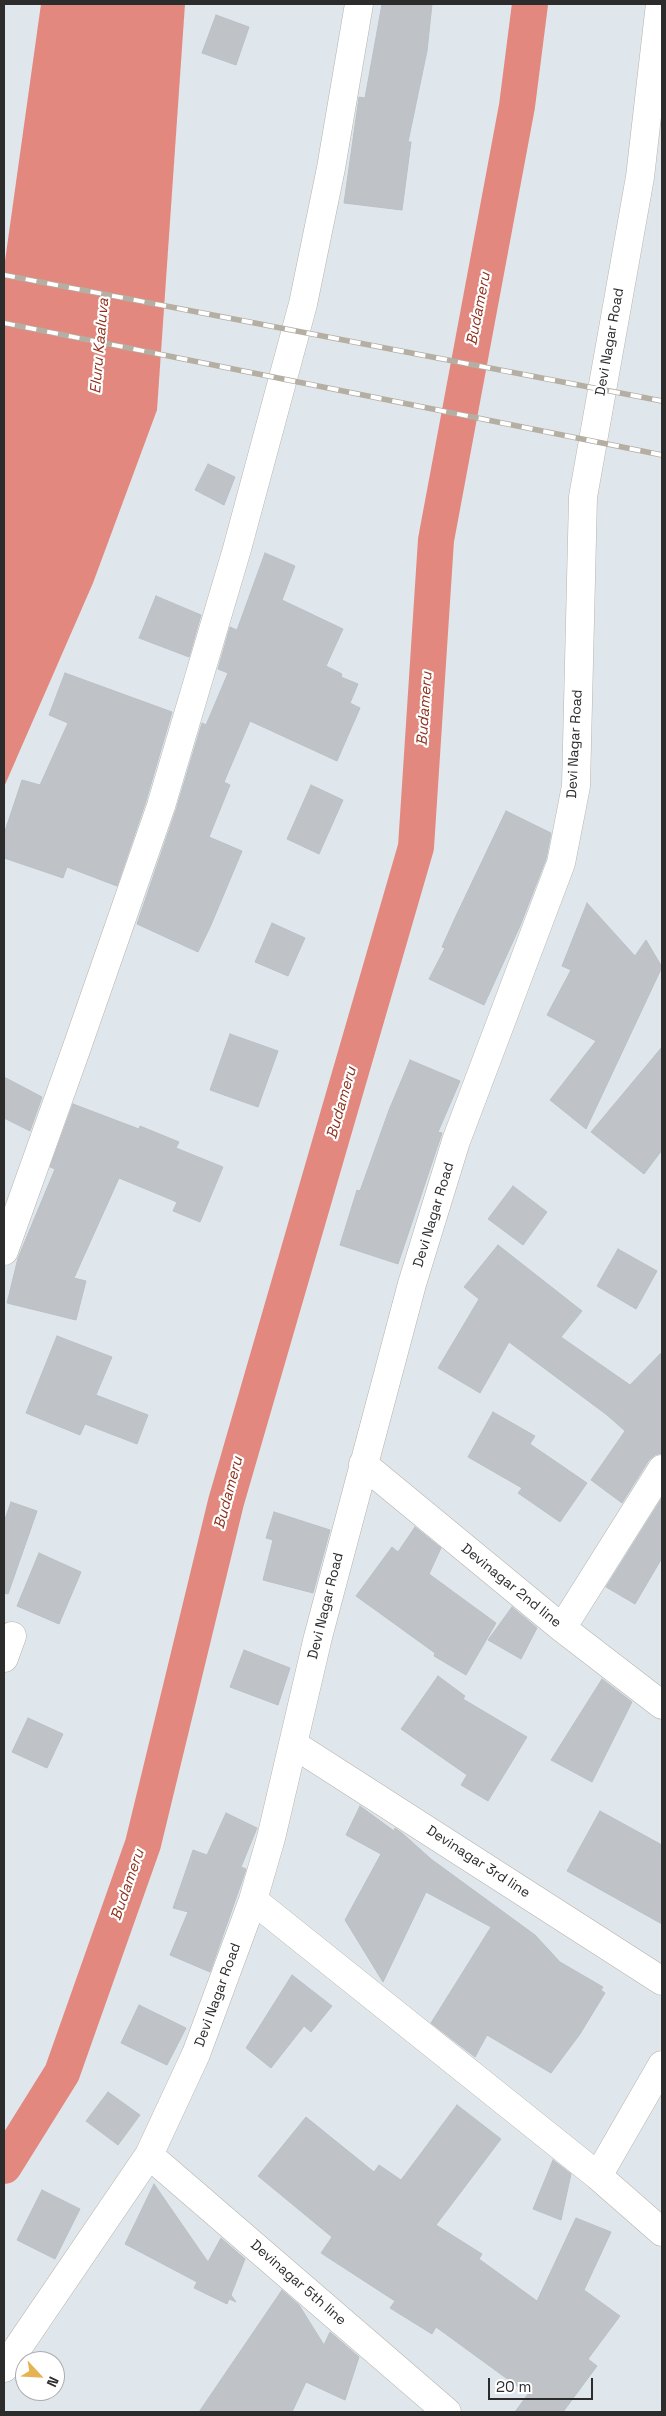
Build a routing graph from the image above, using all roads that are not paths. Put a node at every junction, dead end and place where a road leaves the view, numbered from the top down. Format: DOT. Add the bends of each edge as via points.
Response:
graph roads {
  1 [pos="359,4"];
  2 [pos="660,4"];
  3 [pos="4,1251"];
  4 [pos="363,1464"];
  5 [pos="662,1469"];
  6 [pos="562,1628"];
  7 [pos="662,1705"];
  8 [pos="293,1744"];
  9 [pos="253,1900"];
  10 [pos="662,1981"];
  11 [pos="662,2066"];
  12 [pos="149,2155"];
  13 [pos="598,2176"];
  14 [pos="662,2232"];
  15 [pos="4,2368"];
  16 [pos="447,2412"];
  1 -- 3 [label="street" via="331,168 303,304 237,548 161,806"];
  2 -- 4 [label="street, Devi Nagar Road" via="640,177 583,497 576,786 561,863 456,1141 412,1284"];
  4 -- 6 [label="street, Devinagar 2nd line"];
  4 -- 8 [label="street, Devi Nagar Road"];
  5 -- 6 [label="street"];
  6 -- 7 [label="street, Devinagar 2nd line"];
  8 -- 9 [label="street, Devi Nagar Road" via="272,1838"];
  8 -- 10 [label="street, Devinagar 3rd line"];
  9 -- 12 [label="street, Devi Nagar Road" via="196,2054"];
  9 -- 13 [label="street"];
  11 -- 13 [label="street"];
  12 -- 15 [label="street, Devi Nagar Road"];
  12 -- 16 [label="street, Devinagar 5th line"];
  13 -- 14 [label="street"];
}
